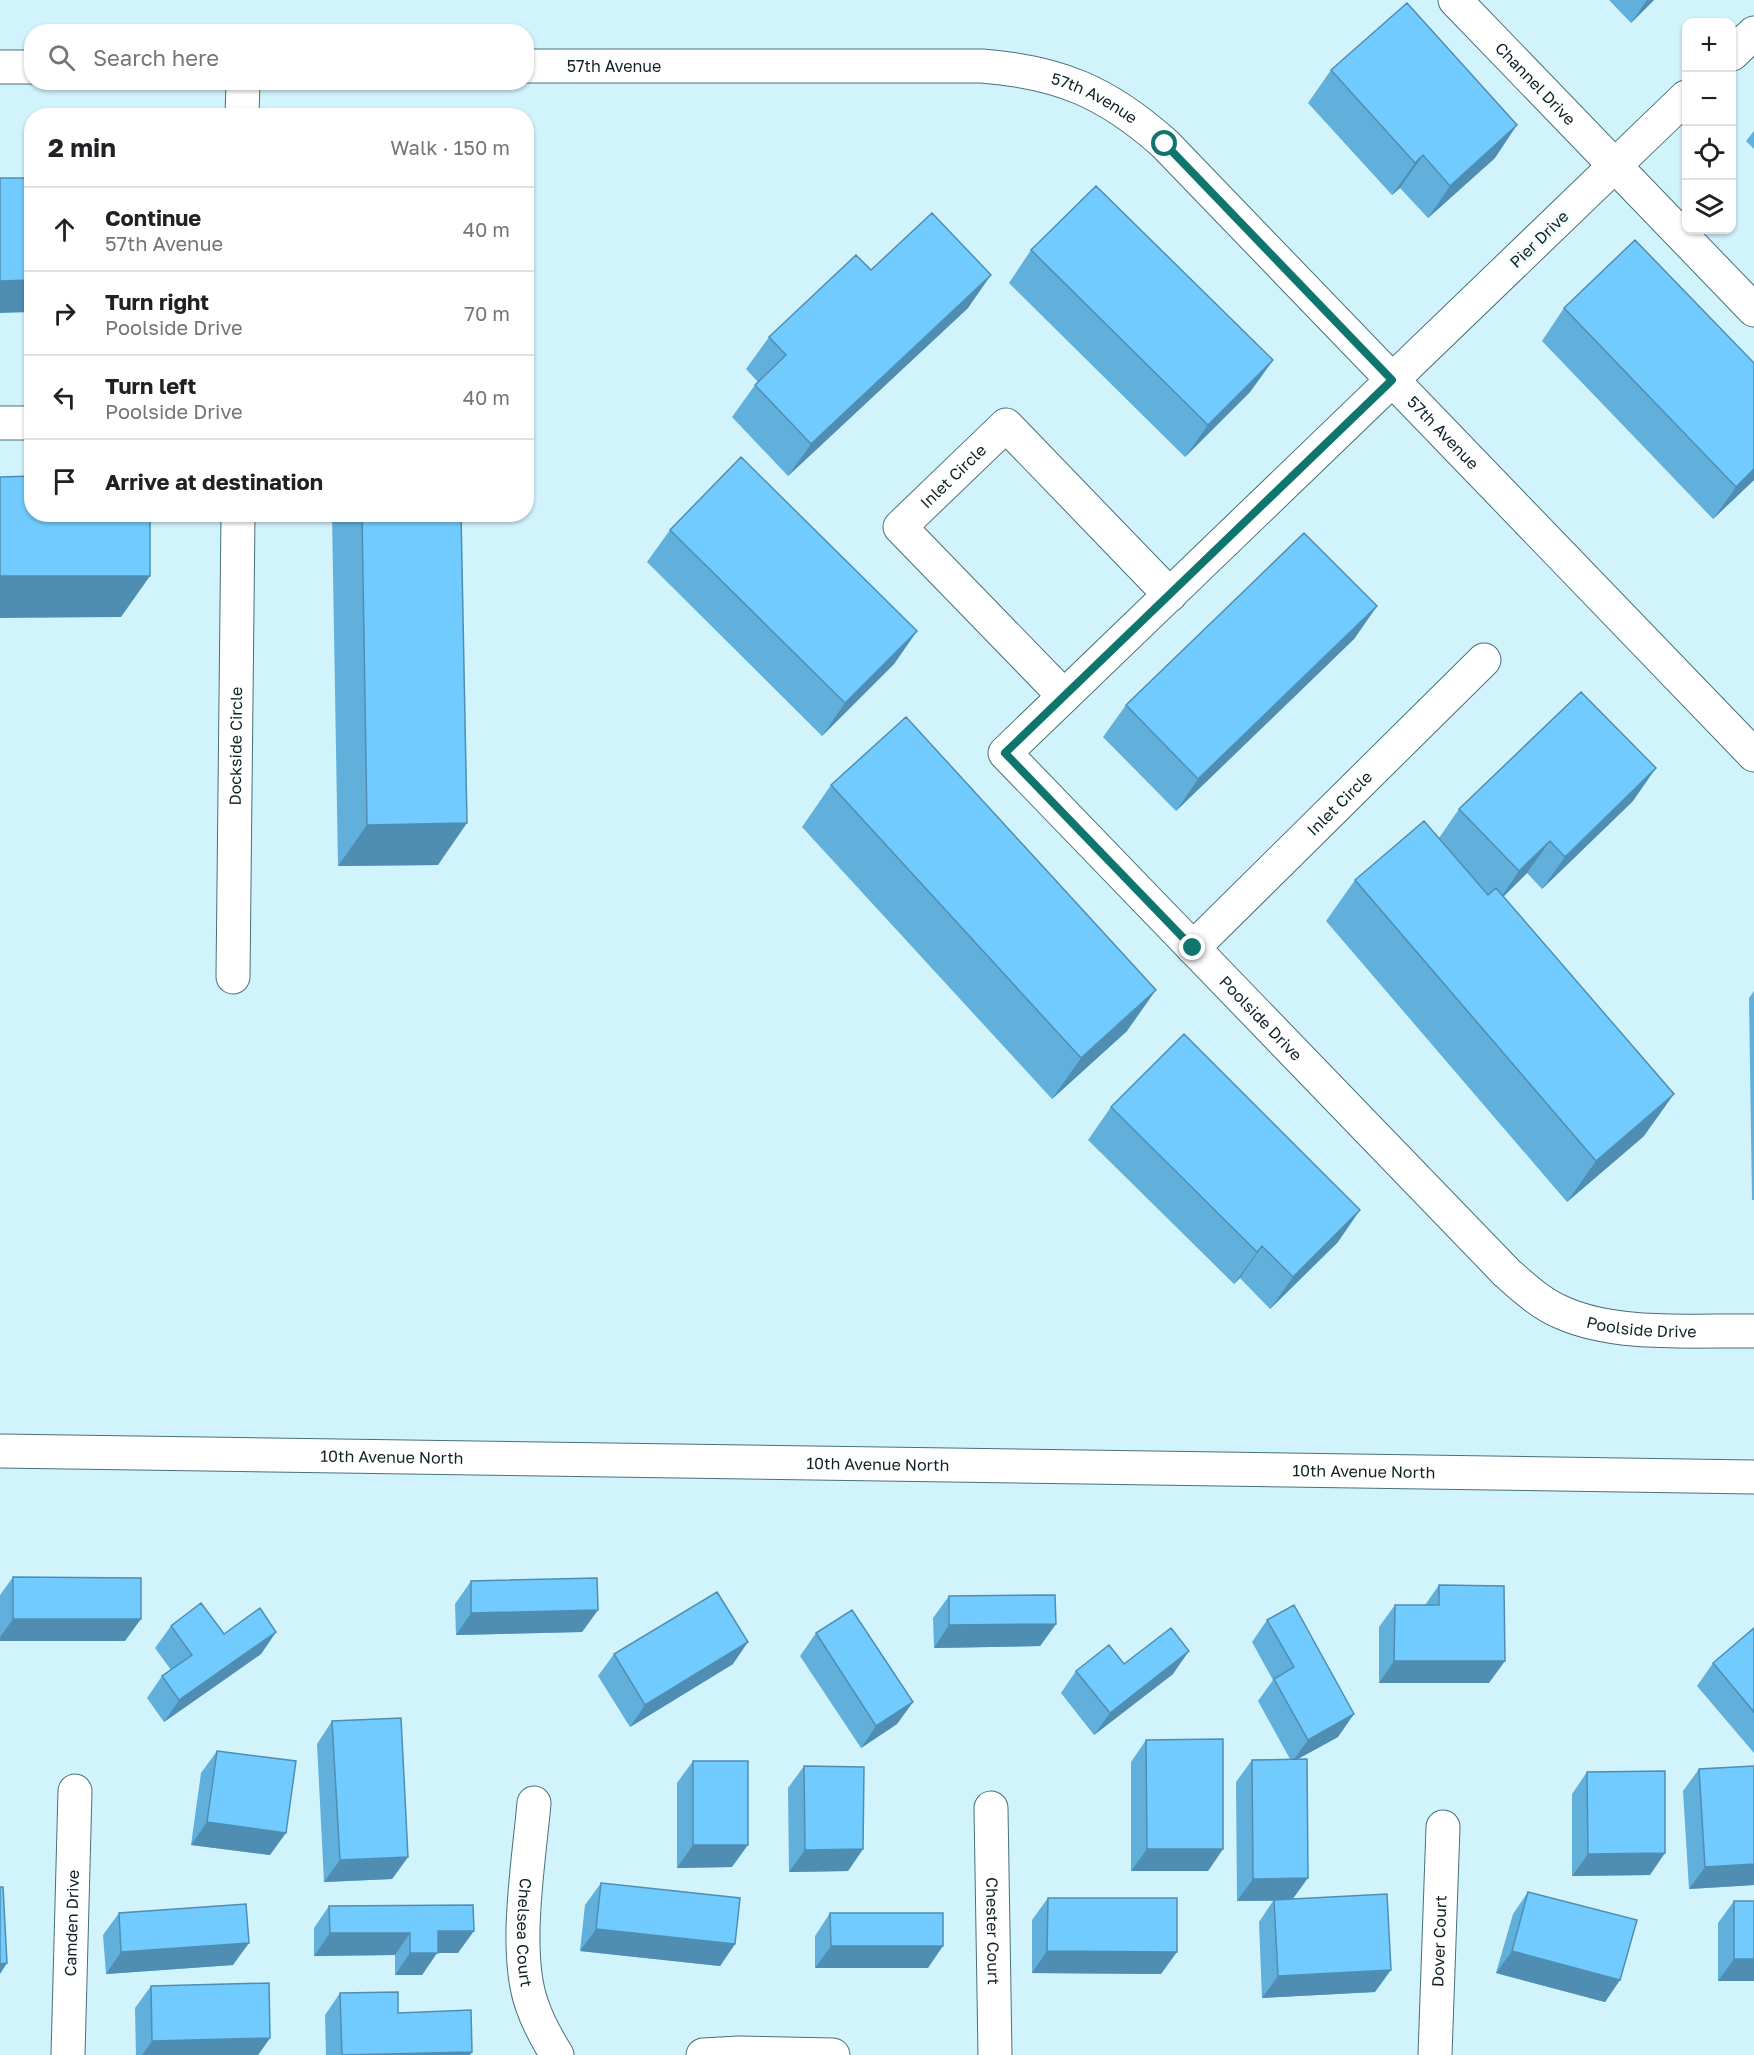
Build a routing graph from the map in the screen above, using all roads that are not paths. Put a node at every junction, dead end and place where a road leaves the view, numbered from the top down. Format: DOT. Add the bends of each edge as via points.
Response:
graph roads {
  1 [pos="1455,0"];
  2 [pos="1754,33"];
  3 [pos="1736,49"];
  4 [pos="534,66"];
  5 [pos="0,67"];
  6 [pos="24,67"];
  7 [pos="243,90"];
  8 [pos="1682,101"];
  9 [pos="242,108"];
  10 [pos="1615,166"];
  11 [pos="1754,310"];
  12 [pos="1392,380"];
  13 [pos="0,423"];
  14 [pos="24,423"];
  15 [pos="238,522"];
  16 [pos="1170,595"];
  17 [pos="1484,660"];
  18 [pos="1064,696"];
  19 [pos="1754,755"];
  20 [pos="1193,948"];
  21 [pos="233,977"];
  22 [pos="1754,1331"];
  23 [pos="0,1451"];
  24 [pos="1754,1477"];
  25 [pos="75,1791"];
  26 [pos="534,1803"];
  27 [pos="991,1808"];
  28 [pos="1443,1827"];
  29 [pos="68,2055"];
  30 [pos="557,2055"];
  31 [pos="703,2055"];
  32 [pos="833,2055"];
  33 [pos="995,2055"];
  34 [pos="1435,2055"];
  1 -- 10 [label="street, Channel Drive"];
  2 -- 3 [label="street"];
  4 -- 12 [label="street, 57th Avenue" via="982,66 1038,73 1081,87 1111,102 1165,144"];
  5 -- 6 [label="street"];
  7 -- 9 [label="street"];
  8 -- 10 [label="street, Pier Drive"];
  10 -- 11 [label="street, Channel Drive"];
  10 -- 12 [label="street, Pier Drive"];
  12 -- 16 [label="street, Poolside Drive"];
  12 -- 19 [label="street, 57th Avenue"];
  13 -- 14 [label="street"];
  15 -- 21 [label="street, Dockside Circle"];
  16 -- 18 [label="street, Poolside Drive"];
  16 -- 18 [label="street, Inlet Circle" via="1006,425 900,527"];
  17 -- 20 [label="street, Inlet Circle"];
  18 -- 20 [label="street, Poolside Drive" via="1005,753"];
  20 -- 22 [label="street, Poolside Drive" via="1533,1296 1562,1313 1617,1327"];
  23 -- 24 [label="street, 10th Avenue North"];
  25 -- 29 [label="street, Camden Drive"];
  26 -- 30 [label="street, Chelsea Court" via="523,1932 524,1969 531,2004"];
  27 -- 33 [label="street, Chester Court"];
  28 -- 34 [label="street, Dover Court"];
  31 -- 32 [label="street"];
}
